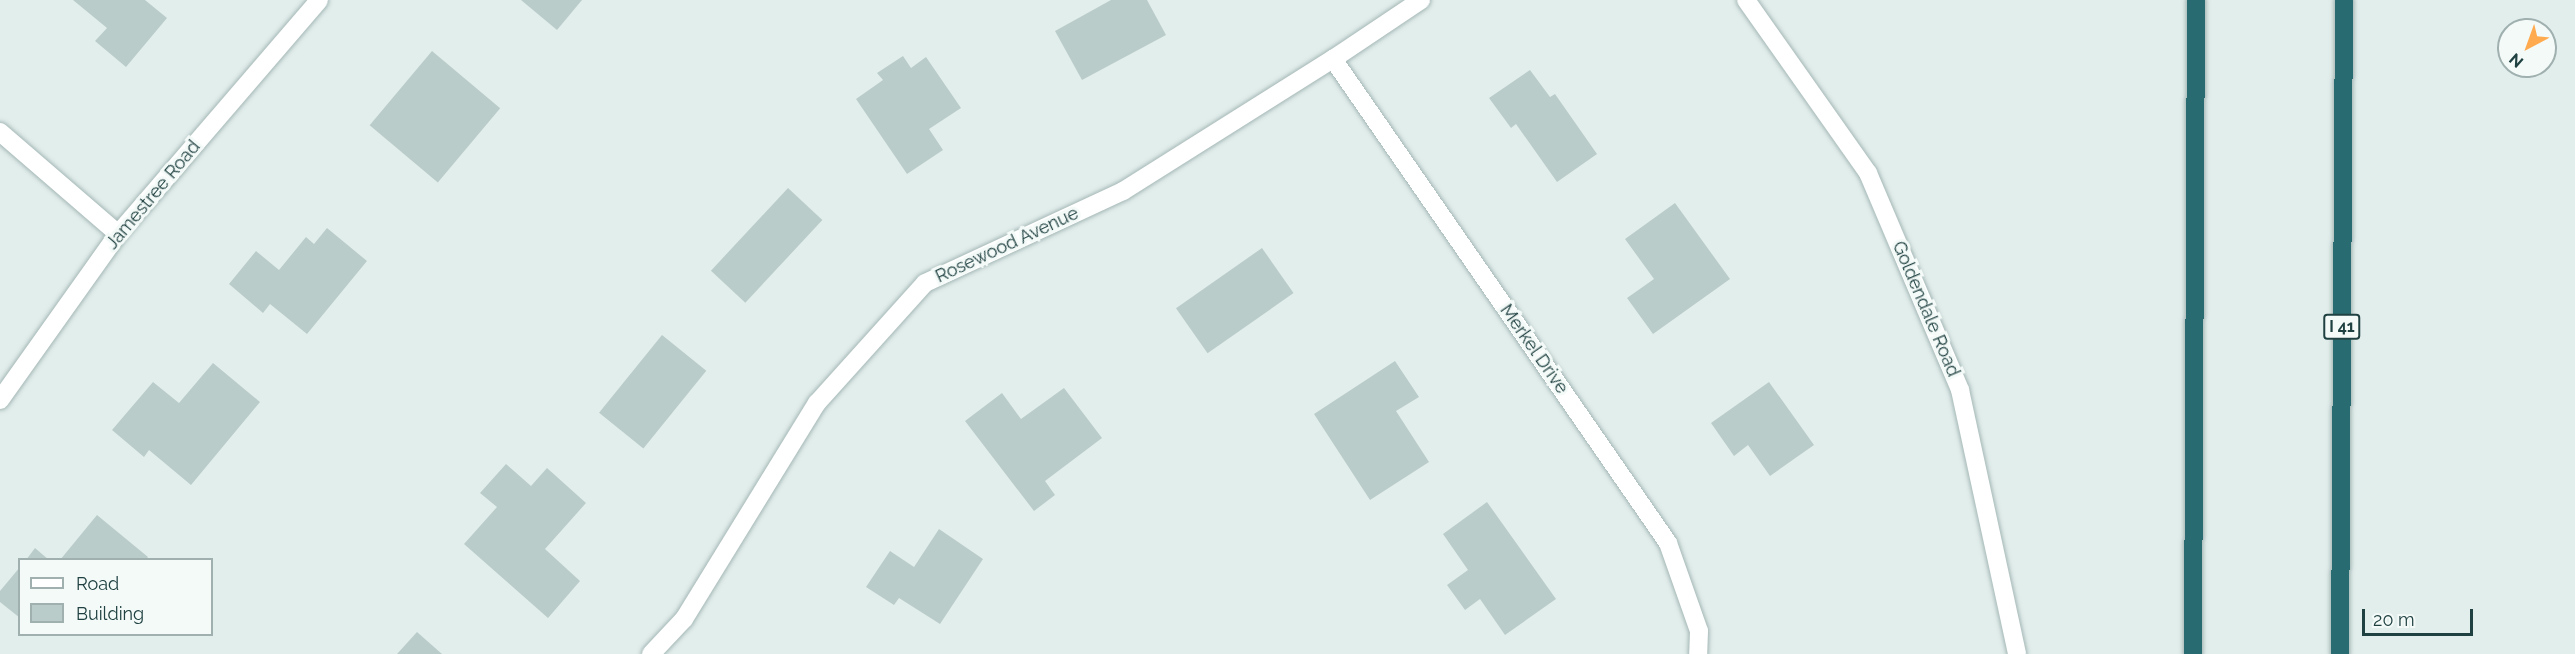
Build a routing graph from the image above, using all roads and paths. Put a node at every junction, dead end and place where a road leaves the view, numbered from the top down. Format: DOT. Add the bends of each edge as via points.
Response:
graph roads {
  1 [pos="319,0"];
  2 [pos="1420,0"];
  3 [pos="1746,0"];
  4 [pos="2196,0"];
  5 [pos="2344,0"];
  6 [pos="1334,59"];
  7 [pos="0,132"];
  8 [pos="118,234"];
  9 [pos="0,400"];
  10 [pos="651,654"];
  11 [pos="1698,654"];
  12 [pos="2017,654"];
  13 [pos="2193,654"];
  14 [pos="2340,654"];
  1 -- 8 [label="street, Jamestree Road"];
  2 -- 6 [label="street, Rosewood Avenue"];
  3 -- 12 [label="street, Goldendale Road" via="1868,173 1960,390"];
  4 -- 13 [label="highway"];
  5 -- 14 [label="highway, I 41"];
  6 -- 10 [label="street, Rosewood Avenue" via="1123,191 925,283 817,403 684,619"];
  6 -- 11 [label="street, Merkel Drive" via="1668,543 1699,631"];
  7 -- 8 [label="street"];
  8 -- 9 [label="street, Jamestree Road"];
}
